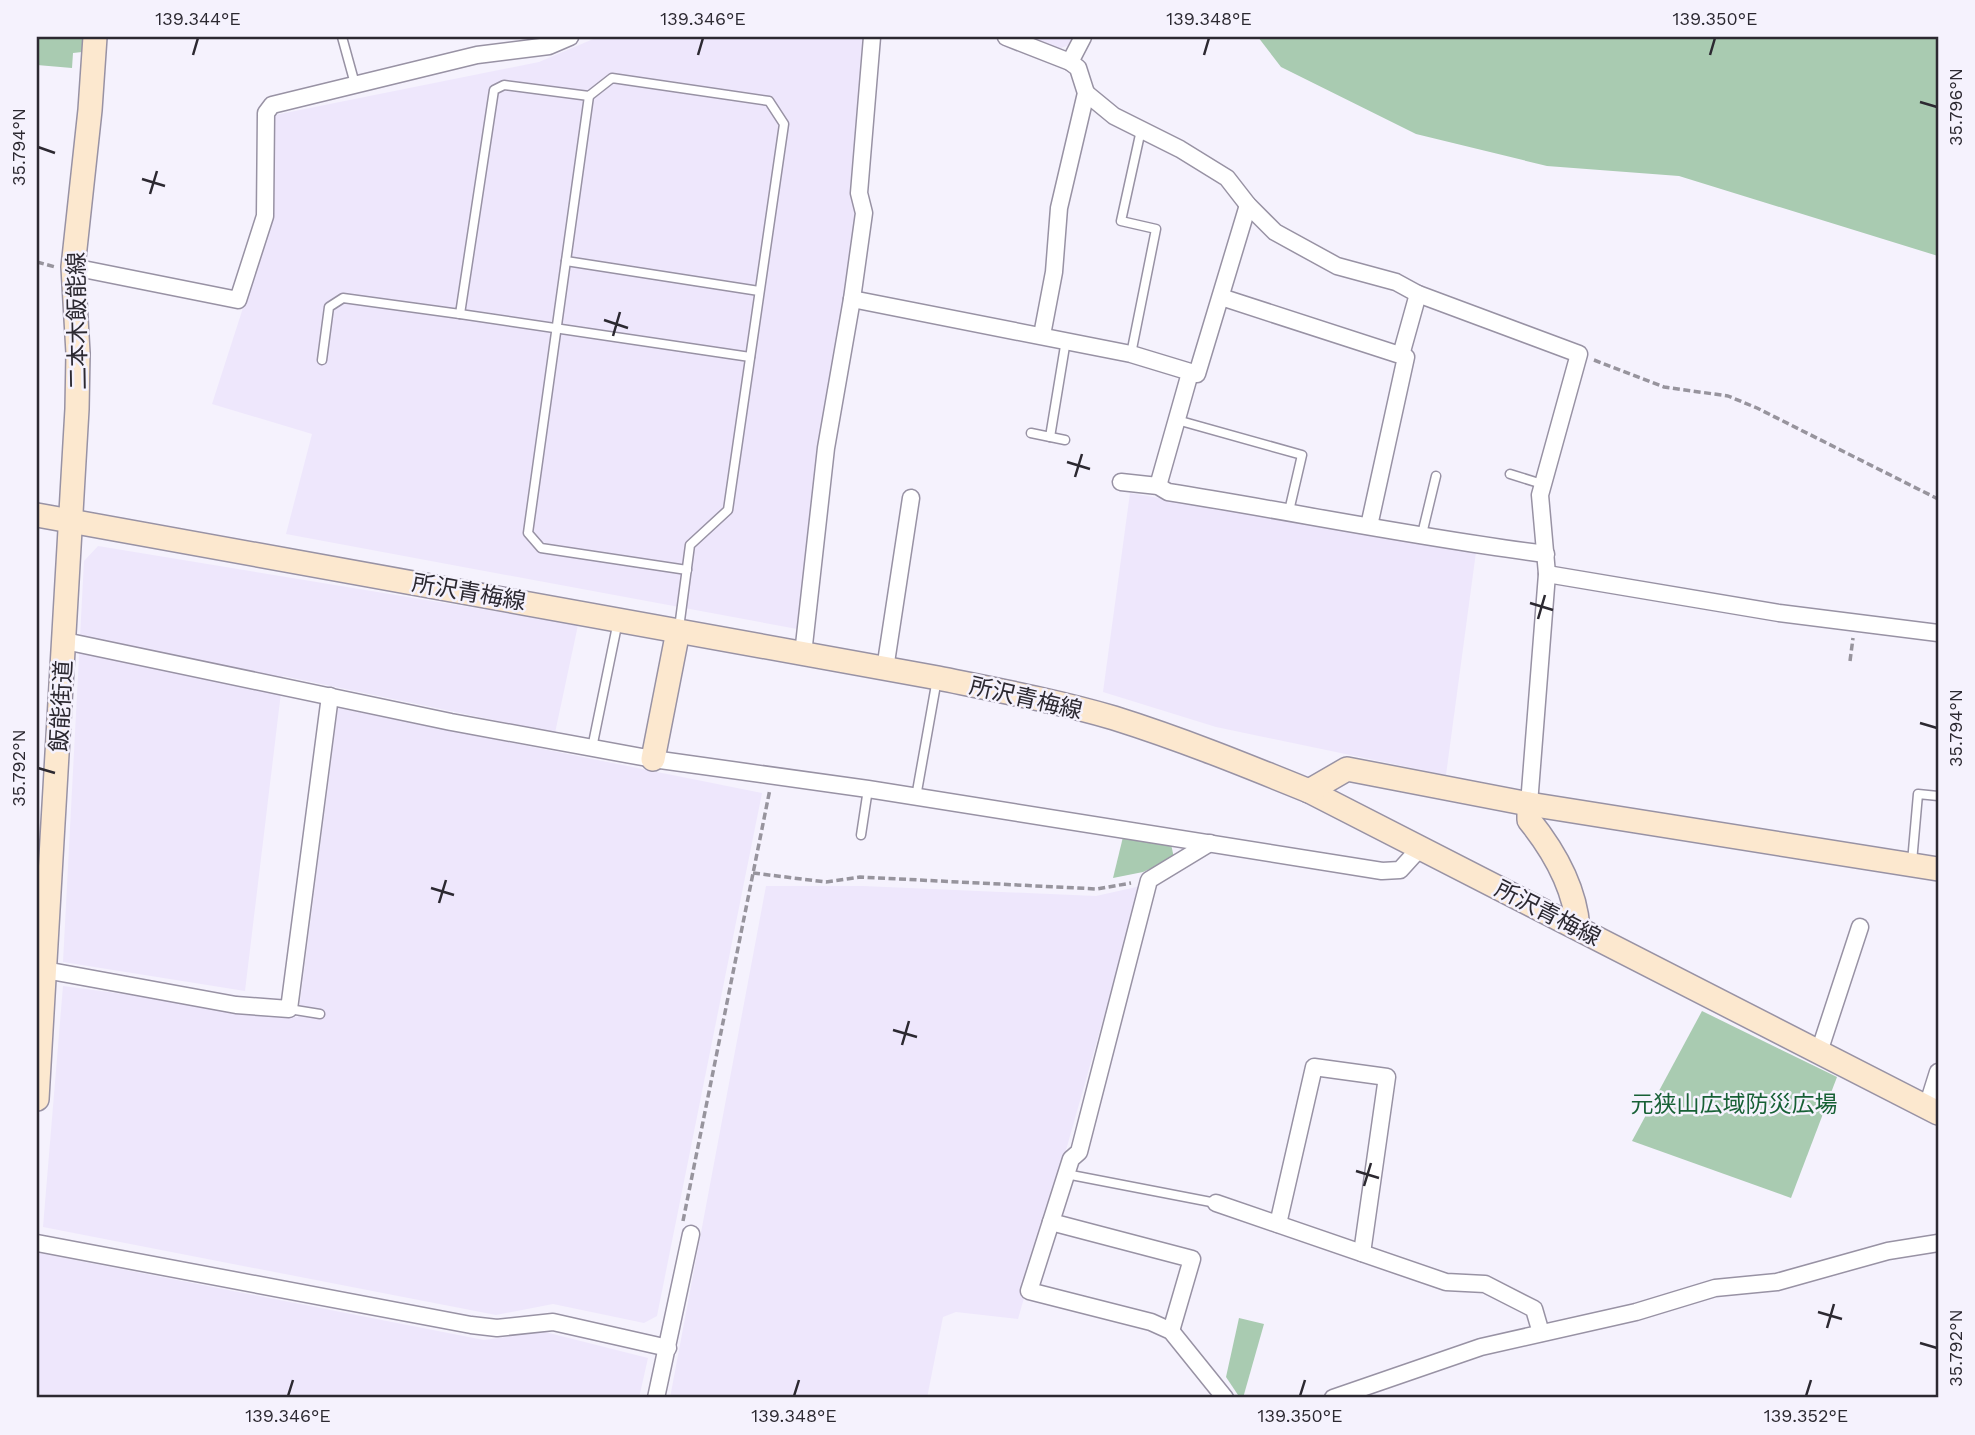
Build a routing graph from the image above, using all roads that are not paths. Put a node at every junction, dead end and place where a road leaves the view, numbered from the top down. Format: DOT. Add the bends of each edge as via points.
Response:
graph roads {
  1 [pos="95,37"];
  2 [pos="342,37"];
  3 [pos="570,37"];
  4 [pos="872,37"];
  5 [pos="1006,37"];
  6 [pos="1083,37"];
  7 [pos="1070,62"];
  8 [pos="355,85"];
  9 [pos="1086,93"];
  10 [pos="589,96"];
  11 [pos="1141,130"];
  12 [pos="1248,205"];
  13 [pos="566,261"];
  14 [pos="73,267"];
  15 [pos="760,290"];
  16 [pos="1418,294"];
  17 [pos="1221,297"];
  18 [pos="852,299"];
  19 [pos="460,314"];
  20 [pos="557,328"];
  21 [pos="1042,335"];
  22 [pos="1066,340"];
  23 [pos="1131,354"];
  24 [pos="1401,355"];
  25 [pos="750,356"];
  26 [pos="322,360"];
  27 [pos="1190,373"];
  28 [pos="1177,420"];
  29 [pos="1031,433"];
  30 [pos="1050,437"];
  31 [pos="1065,440"];
  32 [pos="1510,474"];
  33 [pos="1436,476"];
  34 [pos="1121,482"];
  35 [pos="1542,484"];
  36 [pos="1157,486"];
  37 [pos="911,498"];
  38 [pos="1289,511"];
  39 [pos="37,515"];
  40 [pos="72,521"];
  41 [pos="1369,526"];
  42 [pos="1422,534"];
  43 [pos="1546,554"];
  44 [pos="687,570"];
  45 [pos="1547,574"];
  46 [pos="619,619"];
  47 [pos="678,631"];
  48 [pos="1938,633"];
  49 [pos="65,640"];
  50 [pos="803,654"];
  51 [pos="885,669"];
  52 [pos="937,678"];
  53 [pos="330,696"];
  54 [pos="593,748"];
  55 [pos="653,759"];
  56 [pos="868,789"];
  57 [pos="1309,791"];
  58 [pos="1938,796"];
  59 [pos="916,797"];
  60 [pos="1529,804"];
  61 [pos="861,835"];
  62 [pos="1210,843"];
  63 [pos="1420,848"];
  64 [pos="1912,864"];
  65 [pos="1938,869"];
  66 [pos="43,904"];
  67 [pos="1860,927"];
  68 [pos="1578,928"];
  69 [pos="45,970"];
  70 [pos="289,1009"];
  71 [pos="320,1014"];
  72 [pos="1819,1052"];
  73 [pos="1938,1072"];
  74 [pos="37,1100"];
  75 [pos="1933,1110"];
  76 [pos="1066,1174"];
  77 [pos="1216,1203"];
  78 [pos="1051,1222"];
  79 [pos="1278,1224"];
  80 [pos="687,1229"];
  81 [pos="37,1243"];
  82 [pos="1938,1243"];
  83 [pos="1362,1253"];
  84 [pos="1171,1331"];
  85 [pos="1541,1333"];
  86 [pos="668,1348"];
  87 [pos="656,1398"];
  88 [pos="1225,1398"];
  89 [pos="1333,1398"];
  1 -- 14 [label="main road, 二本木飯能線"];
  2 -- 8 [label="lane"];
  3 -- 8 [label="street" via="549,46 477,55"];
  4 -- 18 [label="street" via="859,193 864,212"];
  5 -- 7 [label="street"];
  6 -- 7 [label="street"];
  7 -- 9 [label="street" via="1078,68"];
  8 -- 14 [label="street" via="272,105 266,113 265,216 238,300"];
  9 -- 11 [label="street"];
  9 -- 21 [label="street" via="1059,208 1054,272"];
  10 -- 13 [label="lane"];
  10 -- 15 [label="lane" via="612,79 769,101 783,124"];
  10 -- 19 [label="lane" via="504,85 494,90"];
  11 -- 12 [label="street" via="1227,178"];
  11 -- 23 [label="lane" via="1121,221 1156,229"];
  12 -- 16 [label="street" via="1275,232 1337,266 1396,282"];
  12 -- 17 [label="street"];
  13 -- 15 [label="lane"];
  13 -- 20 [label="lane"];
  14 -- 40 [label="main road, 二本木飯能線" via="78,353"];
  15 -- 25 [label="lane"];
  16 -- 24 [label="street"];
  16 -- 35 [label="street" via="1579,354"];
  17 -- 24 [label="street"];
  17 -- 27 [label="street" via="1198,374"];
  18 -- 21 [label="street"];
  18 -- 50 [label="street" via="826,448"];
  19 -- 20 [label="lane"];
  19 -- 26 [label="lane" via="343,298 329,307"];
  20 -- 25 [label="lane"];
  20 -- 44 [label="lane" via="528,533 541,548"];
  21 -- 22 [label="street"];
  22 -- 23 [label="street"];
  22 -- 30 [label="lane"];
  23 -- 27 [label="street"];
  24 -- 41 [label="street" via="1406,357"];
  25 -- 44 [label="lane" via="728,510 690,545"];
  27 -- 28 [label="street"];
  28 -- 36 [label="street"];
  28 -- 38 [label="lane" via="1302,454"];
  29 -- 30 [label="lane"];
  30 -- 31 [label="lane"];
  32 -- 35 [label="lane"];
  33 -- 42 [label="lane"];
  34 -- 36 [label="street"];
  35 -- 43 [label="street"];
  36 -- 38 [label="street" via="1168,492"];
  37 -- 51 [label="street"];
  38 -- 41 [label="street"];
  39 -- 40 [label="main road, 所沢青梅線"];
  40 -- 46 [label="main road, 所沢青梅線"];
  40 -- 49 [label="main road, 飯能街道"];
  41 -- 42 [label="street"];
  42 -- 43 [label="street"];
  43 -- 45 [label="street"];
  44 -- 47 [label="lane"];
  45 -- 48 [label="street" via="1779,613"];
  45 -- 60 [label="street"];
  46 -- 47 [label="main road, 所沢青梅線"];
  46 -- 54 [label="lane"];
  47 -- 50 [label="main road, 所沢青梅線"];
  47 -- 55 [label="main road"];
  49 -- 53 [label="street"];
  49 -- 66 [label="main road, 飯能街道"];
  50 -- 51 [label="main road, 所沢青梅線"];
  51 -- 52 [label="main road, 所沢青梅線"];
  52 -- 57 [label="main road, 所沢青梅線" via="1113,718"];
  52 -- 59 [label="lane"];
  53 -- 54 [label="street"];
  53 -- 70 [label="street"];
  54 -- 55 [label="street"];
  55 -- 56 [label="street"];
  56 -- 59 [label="street"];
  56 -- 61 [label="lane"];
  57 -- 60 [label="main road" via="1347,769"];
  57 -- 63 [label="main road, 所沢青梅線"];
  58 -- 64 [label="lane" via="1918,794"];
  59 -- 62 [label="street"];
  60 -- 64 [label="main road"];
  60 -- 68 [label="main road" via="1529,820 1548,844 1576,903"];
  62 -- 63 [label="street" via="1382,871 1400,870"];
  62 -- 76 [label="street" via="1149,880 1079,1152"];
  63 -- 68 [label="main road, 所沢青梅線"];
  64 -- 65 [label="main road"];
  66 -- 69 [label="main road, 飯能街道"];
  67 -- 72 [label="street"];
  68 -- 72 [label="main road, 所沢青梅線"];
  69 -- 70 [label="street" via="236,1005"];
  69 -- 74 [label="main road, 飯能街道"];
  70 -- 71 [label="lane"];
  72 -- 75 [label="main road, 所沢青梅線"];
  73 -- 75 [label="street"];
  76 -- 77 [label="lane"];
  76 -- 78 [label="street"];
  77 -- 79 [label="street"];
  78 -- 84 [label="street" via="1029,1291"];
  78 -- 84 [label="street" via="1192,1259"];
  79 -- 83 [label="street"];
  79 -- 83 [label="street" via="1314,1067 1387,1077"];
  80 -- 86 [label="street"];
  81 -- 86 [label="street" via="471,1325 497,1328 553,1322"];
  82 -- 85 [label="street" via="1888,1251 1777,1282 1715,1288"];
  83 -- 85 [label="street" via="1446,1282 1485,1284 1534,1310"];
  84 -- 88 [label="street"];
  85 -- 89 [label="street" via="1481,1347"];
  86 -- 87 [label="street"];
}
